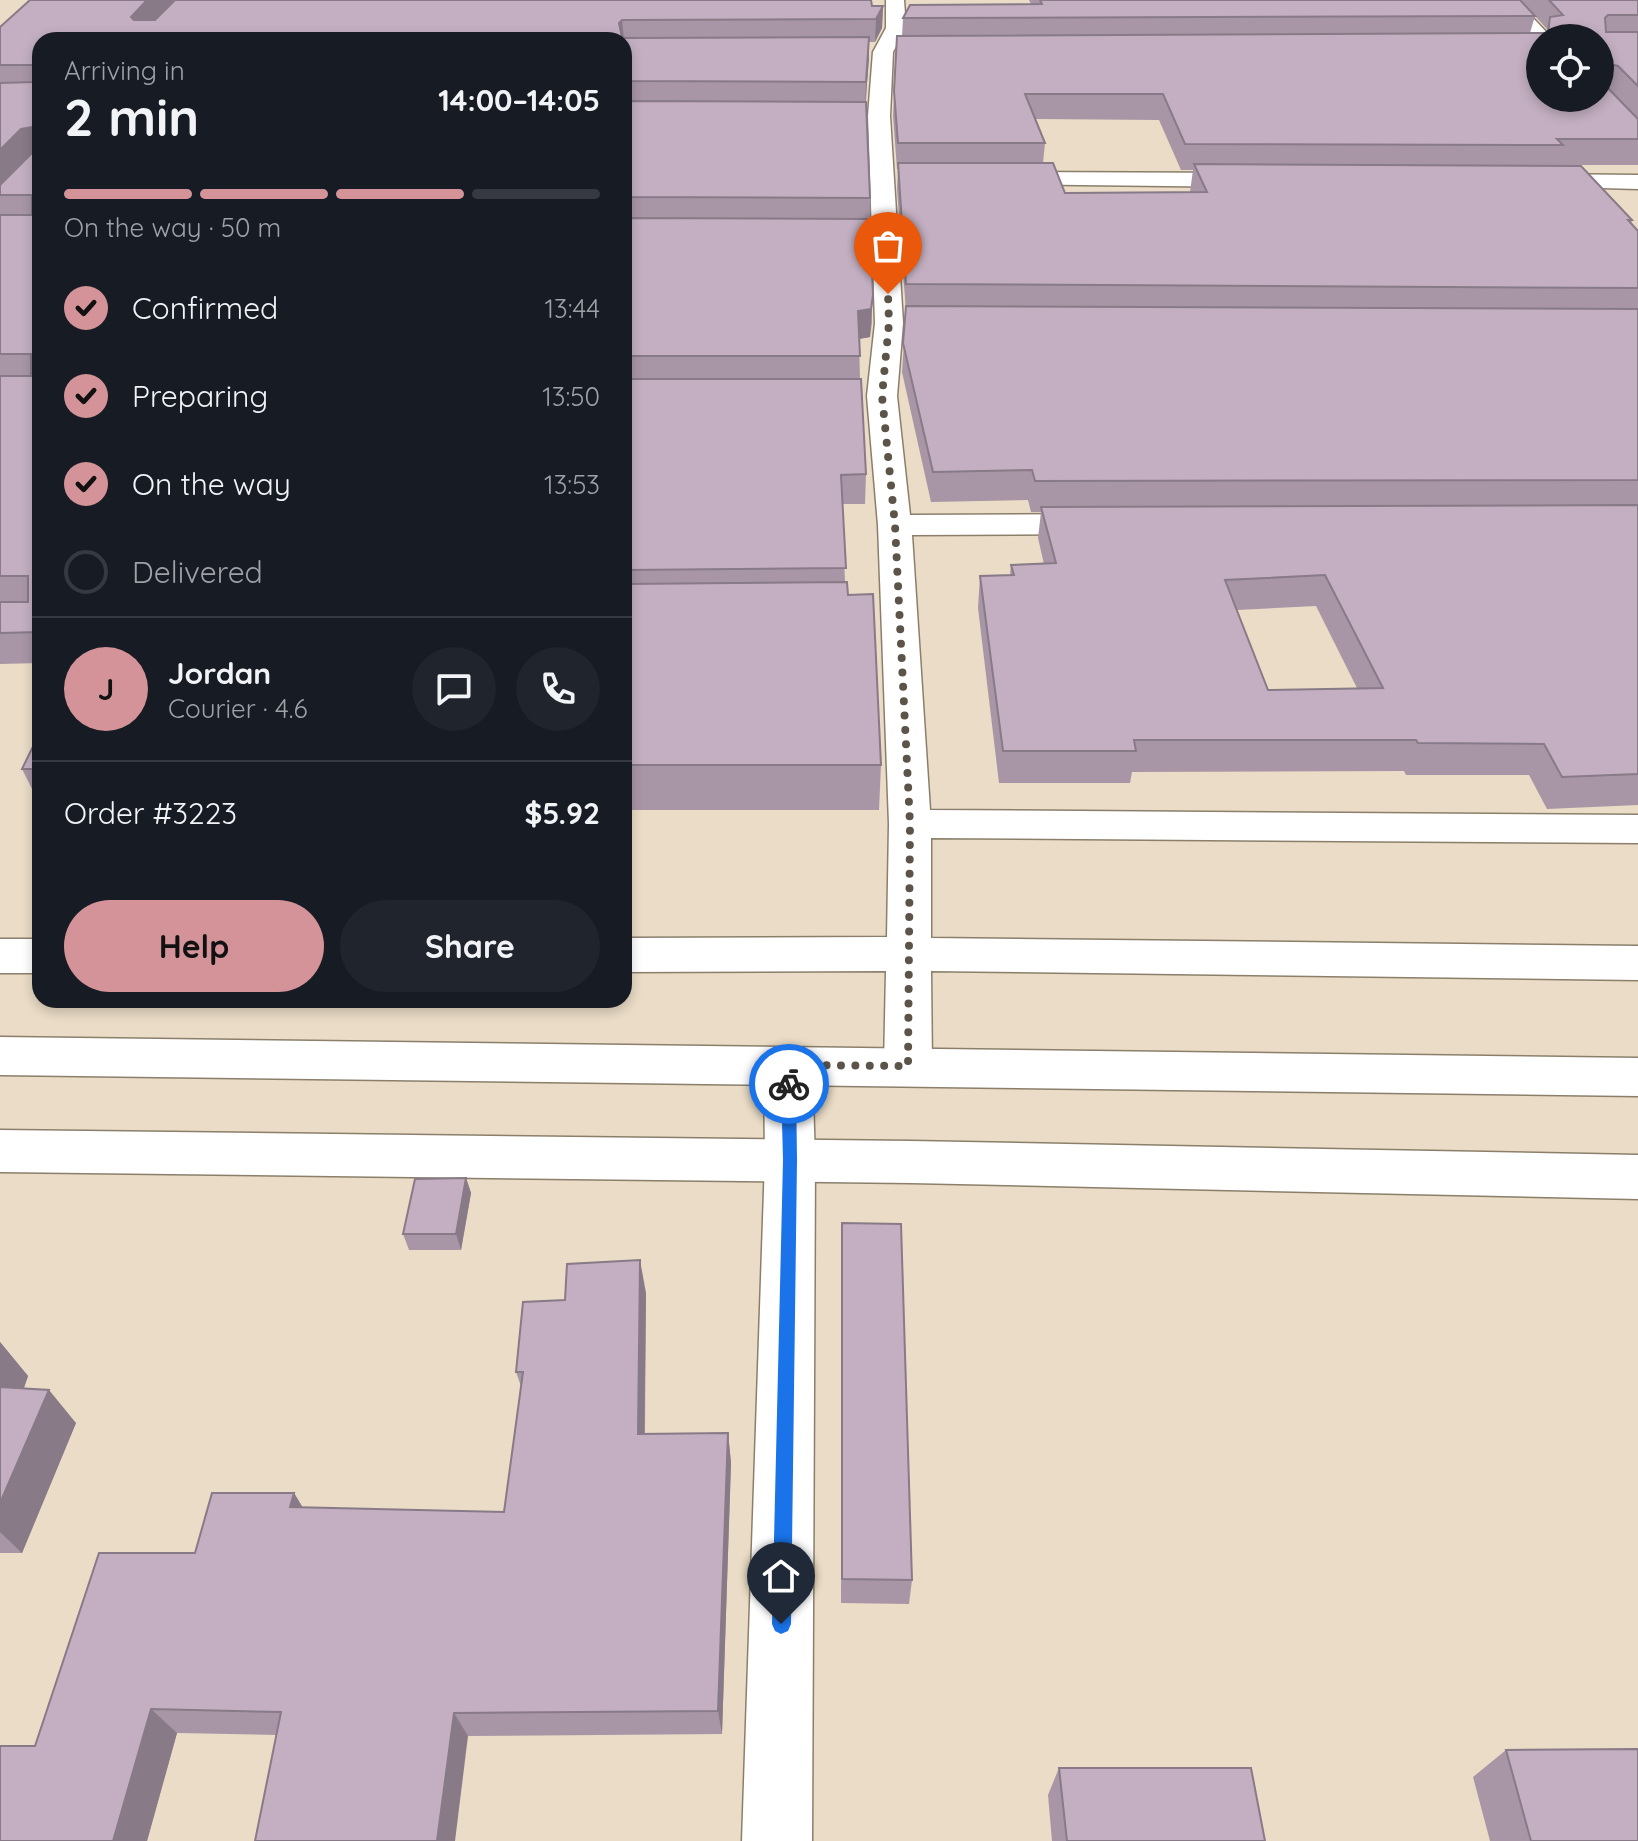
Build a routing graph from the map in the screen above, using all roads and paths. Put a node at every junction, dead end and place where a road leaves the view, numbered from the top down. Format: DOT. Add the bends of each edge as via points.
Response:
graph roads {
  1 [pos="895,0"];
  2 [pos="1505,0"];
  3 [pos="1526,32"];
  4 [pos="978,179"];
  5 [pos="1277,180"];
  6 [pos="1512,181"];
  7 [pos="1638,182"];
  8 [pos="1132,524"];
  9 [pos="895,525"];
  10 [pos="910,824"];
  11 [pos="1638,829"];
  12 [pos="909,954"];
  13 [pos="632,955"];
  14 [pos="0,956"];
  15 [pos="32,956"];
  16 [pos="1638,963"];
  17 [pos="0,1056"];
  18 [pos="788,1065"];
  19 [pos="908,1066"];
  20 [pos="1638,1077"];
  21 [pos="0,1151"];
  22 [pos="790,1160"];
  23 [pos="1638,1177"];
  24 [pos="777,1841"];
  1 -- 9 [label="street" via="896,28 871,116 892,179 871,235 905,323 867,396"];
  2 -- 3 [label="street"];
  4 -- 5 [label="street"];
  6 -- 7 [label="street"];
  8 -- 9 [label="street"];
  9 -- 10 [label="street" via="882,612"];
  10 -- 11 [label="street"];
  10 -- 12 [label="street"];
  12 -- 13 [label="street"];
  12 -- 16 [label="street"];
  12 -- 19 [label="street"];
  14 -- 15 [label="street"];
  17 -- 18 [label="street"];
  18 -- 19 [label="street"];
  18 -- 22 [label="street"];
  19 -- 20 [label="street"];
  21 -- 22 [label="street"];
  22 -- 23 [label="street"];
  22 -- 24 [label="street"];
}
